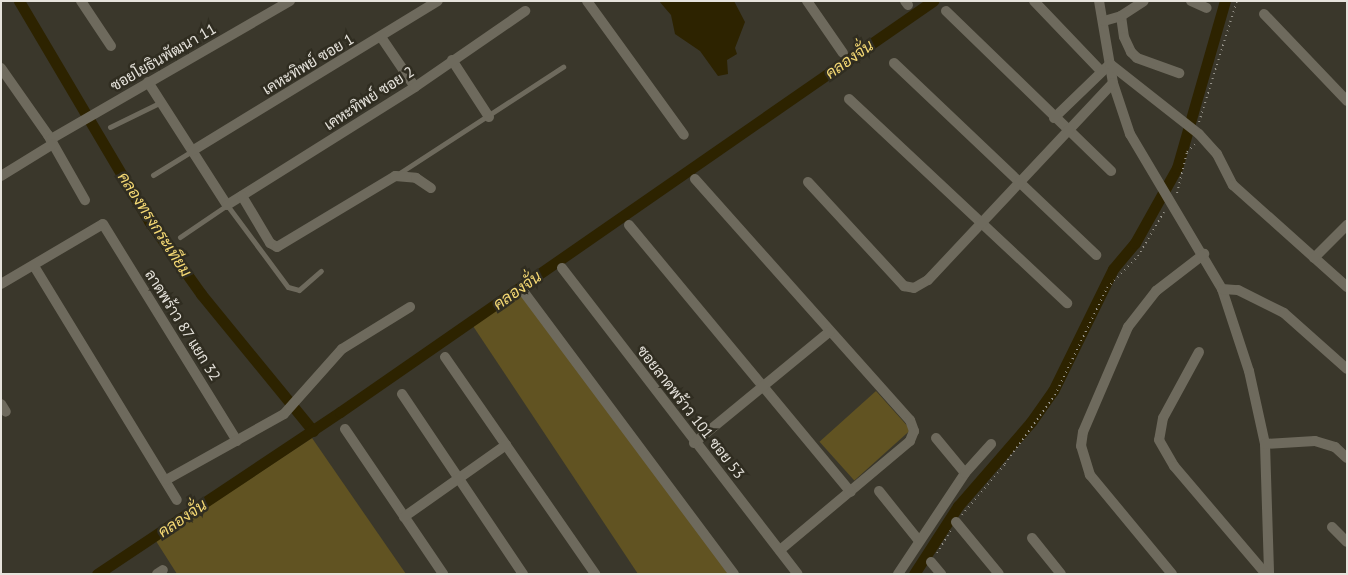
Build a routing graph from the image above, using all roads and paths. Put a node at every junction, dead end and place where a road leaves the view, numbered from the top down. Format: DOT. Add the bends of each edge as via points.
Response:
graph roads {
  1 [pos="81,1"];
  2 [pos="290,1"];
  3 [pos="438,1"];
  4 [pos="587,1"];
  5 [pos="807,1"];
  6 [pos="1034,1"];
  7 [pos="1098,1"];
  8 [pos="1144,1"];
  9 [pos="1191,1"];
  10 [pos="1237,1"];
  11 [pos="1207,8"];
  12 [pos="524,11"];
  13 [pos="946,11"];
  14 [pos="1264,14"];
  15 [pos="1121,16"];
  16 [pos="1104,21"];
  17 [pos="382,37"];
  18 [pos="112,46"];
  19 [pos="843,53"];
  20 [pos="452,60"];
  21 [pos="894,63"];
  22 [pos="1110,64"];
  23 [pos="563,67"];
  24 [pos="1,68"];
  25 [pos="1101,71"];
  26 [pos="1178,73"];
  27 [pos="148,82"];
  28 [pos="1113,83"];
  29 [pos="415,87"];
  30 [pos="849,99"];
  31 [pos="1347,101"];
  32 [pos="161,102"];
  33 [pos="489,117"];
  34 [pos="1054,118"];
  35 [pos="110,127"];
  36 [pos="1067,131"];
  37 [pos="684,135"];
  38 [pos="1200,135"];
  39 [pos="52,142"];
  40 [pos="192,151"];
  41 [pos="1111,171"];
  42 [pos="153,175"];
  43 [pos="1,176"];
  44 [pos="395,176"];
  45 [pos="695,180"];
  46 [pos="808,182"];
  47 [pos="1019,182"];
  48 [pos="431,188"];
  49 [pos="242,196"];
  50 [pos="85,200"];
  51 [pos="227,205"];
  52 [pos="1172,206"];
  53 [pos="981,222"];
  54 [pos="1347,225"];
  55 [pos="629,226"];
  56 [pos="180,237"];
  57 [pos="1204,254"];
  58 [pos="1096,255"];
  59 [pos="1314,258"];
  60 [pos="34,266"];
  61 [pos="562,268"];
  62 [pos="320,272"];
  63 [pos="1,284"];
  64 [pos="1347,287"];
  65 [pos="1222,289"];
  66 [pos="523,291"];
  67 [pos="1067,303"];
  68 [pos="410,307"];
  69 [pos="829,332"];
  70 [pos="1199,352"];
  71 [pos="445,357"];
  72 [pos="1347,369"];
  73 [pos="763,388"];
  74 [pos="402,394"];
  75 [pos="345,429"];
  76 [pos="936,438"];
  77 [pos="237,441"];
  78 [pos="694,443"];
  79 [pos="991,444"];
  80 [pos="1265,444"];
  81 [pos="506,445"];
  82 [pos="1347,458"];
  83 [pos="965,473"];
  84 [pos="459,479"];
  85 [pos="166,480"];
  86 [pos="879,491"];
  87 [pos="851,492"];
  88 [pos="177,500"];
  89 [pos="404,517"];
  90 [pos="956,522"];
  91 [pos="1332,527"];
  92 [pos="1032,538"];
  93 [pos="919,541"];
  94 [pos="1347,542"];
  95 [pos="780,550"];
  96 [pos="931,562"];
  97 [pos="443,574"];
  98 [pos="523,574"];
  99 [pos="595,574"];
  100 [pos="734,574"];
  101 [pos="798,574"];
  102 [pos="898,574"];
  103 [pos="941,574"];
  104 [pos="999,574"];
  105 [pos="1061,574"];
  106 [pos="1172,574"];
  107 [pos="1267,574"];
  1 -- 18 [label="street"];
  2 -- 27 [label="street, ซอยโยธินพัฒนา 11"];
  3 -- 17 [label="street, เคหะทิพย์ ซอย 1"];
  4 -- 37 [label="street"];
  5 -- 19 [label="street"];
  6 -- 25 [label="street"];
  7 -- 16 [label="street"];
  8 -- 15 [label="street"];
  9 -- 11 [label="street"];
  10 -- 38 [label="path" via="1199,123"];
  12 -- 20 [label="street, เคหะทิพย์ ซอย 2"];
  13 -- 34 [label="street"];
  14 -- 31 [label="street"];
  15 -- 16 [label="street"];
  15 -- 26 [label="street" via="1124,38 1131,52 1137,58"];
  16 -- 22 [label="street"];
  17 -- 29 [label="street"];
  17 -- 40 [label="street, เคหะทิพย์ ซอย 1"];
  20 -- 29 [label="street, เคหะทิพย์ ซอย 2"];
  20 -- 33 [label="street"];
  21 -- 47 [label="street"];
  22 -- 25 [label="street"];
  22 -- 28 [label="street"];
  22 -- 38 [label="street"];
  23 -- 33 [label="lane"];
  24 -- 39 [label="street"];
  25 -- 34 [label="street"];
  27 -- 32 [label="street"];
  27 -- 39 [label="street, ซอยโยธินพัฒนา 11"];
  28 -- 36 [label="street"];
  28 -- 52 [label="street" via="1130,134"];
  29 -- 49 [label="street, เคหะทิพย์ ซอย 2"];
  30 -- 53 [label="street"];
  32 -- 35 [label="lane"];
  32 -- 40 [label="street"];
  33 -- 44 [label="lane"];
  34 -- 36 [label="street"];
  36 -- 41 [label="street"];
  36 -- 47 [label="street"];
  38 -- 52 [label="path" via="1187,152"];
  38 -- 59 [label="street" via="1217,154 1233,185"];
  39 -- 43 [label="street, ซอยโยธินพัฒนา 11"];
  39 -- 50 [label="street"];
  40 -- 42 [label="lane"];
  40 -- 51 [label="street"];
  44 -- 48 [label="street" via="416,178"];
  44 -- 49 [label="street" via="277,246 270,242"];
  45 -- 69 [label="street"];
  46 -- 53 [label="street" via="909,288 928,280"];
  47 -- 53 [label="street"];
  47 -- 58 [label="street"];
  49 -- 51 [label="street, เคหะทิพย์ ซอย 2"];
  51 -- 56 [label="lane"];
  51 -- 62 [label="lane" via="288,287 298,290"];
  52 -- 57 [label="street"];
  52 -- 90 [label="path" via="1161,214 1138,256 1106,288 1054,395 1005,464"];
  53 -- 67 [label="street"];
  54 -- 59 [label="street"];
  55 -- 73 [label="street"];
  57 -- 65 [label="street"];
  57 -- 106 [label="street" via="1156,291 1128,327 1083,432 1081,446 1090,475"];
  59 -- 64 [label="street"];
  60 -- 63 [label="street"];
  60 -- 77 [label="street, ลาดพร้าว 87 แยก 32" via="103,224"];
  60 -- 85 [label="street"];
  61 -- 78 [label="street, ซอยลาดพร้าว 101 ซอย 53"];
  65 -- 72 [label="street" via="1245,292 1284,313"];
  65 -- 80 [label="street" via="1258,399"];
  66 -- 100 [label="street"];
  68 -- 77 [label="street" via="342,348 294,406"];
  69 -- 73 [label="street"];
  69 -- 87 [label="street" via="910,420 914,431 910,441"];
  70 -- 107 [label="street" via="1163,418 1159,440 1174,466"];
  71 -- 81 [label="street"];
  73 -- 78 [label="street"];
  73 -- 87 [label="street"];
  74 -- 84 [label="street"];
  75 -- 89 [label="street"];
  76 -- 83 [label="street"];
  77 -- 85 [label="street"];
  78 -- 95 [label="street, ซอยลาดพร้าว 101 ซอย 53"];
  79 -- 83 [label="street"];
  80 -- 82 [label="street" via="1315,441 1335,447"];
  80 -- 107 [label="street"];
  81 -- 84 [label="street"];
  81 -- 99 [label="street"];
  83 -- 93 [label="street"];
  84 -- 89 [label="street"];
  84 -- 98 [label="street"];
  85 -- 88 [label="street"];
  86 -- 93 [label="street"];
  87 -- 95 [label="street"];
  89 -- 97 [label="street"];
  90 -- 96 [label="path"];
  90 -- 104 [label="street"];
  91 -- 94 [label="street"];
  92 -- 105 [label="street"];
  93 -- 102 [label="street"];
  95 -- 101 [label="street, ซอยลาดพร้าว 101 ซอย 53"];
  96 -- 103 [label="street"];
}
